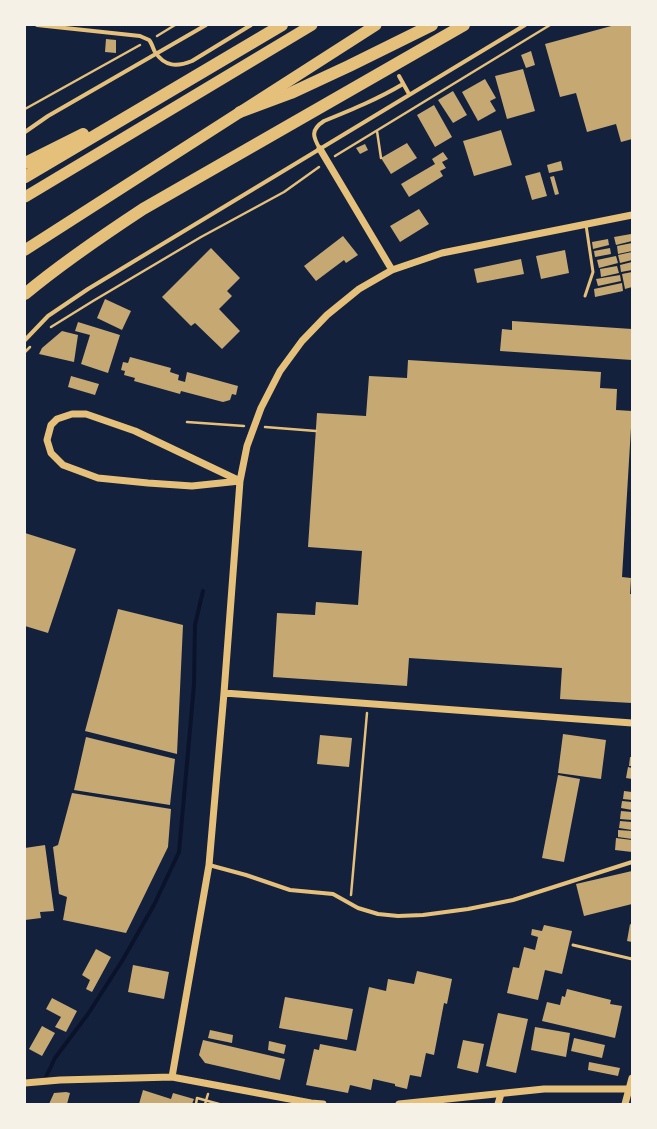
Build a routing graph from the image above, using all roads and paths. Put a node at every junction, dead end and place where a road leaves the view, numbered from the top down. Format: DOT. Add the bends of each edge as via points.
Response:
graph roads {
  1 [pos="37,25"];
  2 [pos="175,25"];
  3 [pos="206,25"];
  4 [pos="251,25"];
  5 [pos="282,25"];
  6 [pos="312,25"];
  7 [pos="376,25"];
  8 [pos="432,25"];
  9 [pos="464,25"];
  10 [pos="525,25"];
  11 [pos="550,25"];
  12 [pos="149,40"];
  13 [pos="156,53"];
  14 [pos="212,66"];
  15 [pos="399,76"];
  16 [pos="403,84"];
  17 [pos="409,94"];
  18 [pos="25,109"];
  19 [pos="240,112"];
  20 [pos="377,131"];
  21 [pos="25,132"];
  22 [pos="320,149"];
  23 [pos="381,158"];
  24 [pos="327,161"];
  25 [pos="25,163"];
  26 [pos="25,176"];
  27 [pos="25,197"];
  28 [pos="632,215"];
  29 [pos="586,224"];
  30 [pos="25,250"];
  31 [pos="392,270"];
  32 [pos="25,294"];
  33 [pos="585,296"];
  34 [pos="47,329"];
  35 [pos="25,340"];
  36 [pos="30,347"];
  37 [pos="25,352"];
  38 [pos="186,422"];
  39 [pos="214,424"];
  40 [pos="240,481"];
  41 [pos="224,692"];
  42 [pos="368,703"];
  43 [pos="632,723"];
  44 [pos="632,862"];
  45 [pos="209,865"];
  46 [pos="350,904"];
  47 [pos="573,945"];
  48 [pos="632,959"];
  49 [pos="172,1077"];
  50 [pos="632,1078"];
  51 [pos="25,1083"];
  52 [pos="630,1089"];
  53 [pos="208,1091"];
  54 [pos="501,1094"];
  55 [pos="205,1102"];
  56 [pos="196,1104"];
  57 [pos="219,1104"];
  58 [pos="323,1104"];
  59 [pos="399,1104"];
  60 [pos="498,1104"];
  61 [pos="625,1104"];
  1 -- 12 [label="street" via="140,36"];
  2 -- 12 [label="path"];
  3 -- 13 [label="street"];
  4 -- 13 [label="street" via="184,64 169,64 162,61"];
  5 -- 14 [label="highway"];
  6 -- 27 [label="highway"];
  7 -- 19 [label="highway"];
  8 -- 19 [label="highway" via="349,66"];
  9 -- 32 [label="highway" via="143,210 50,273"];
  10 -- 17 [label="street"];
  11 -- 20 [label="path"];
  12 -- 13 [label="street"];
  12 -- 18 [label="path"];
  13 -- 21 [label="street"];
  14 -- 25 [label="highway"];
  14 -- 26 [label="highway"];
  15 -- 16 [label="street"];
  16 -- 17 [label="street"];
  16 -- 22 [label="street" via="364,105 318,124 314,129 314,135"];
  17 -- 22 [label="street"];
  19 -- 30 [label="highway"];
  20 -- 23 [label="path"];
  20 -- 24 [label="path"];
  22 -- 24 [label="street"];
  22 -- 35 [label="street" via="88,289 48,316"];
  24 -- 31 [label="street"];
  24 -- 34 [label="path" via="284,192"];
  28 -- 29 [label="street"];
  29 -- 31 [label="street" via="442,253"];
  29 -- 33 [label="lane" via="592,272"];
  31 -- 40 [label="street" via="359,289 327,315 302,341 280,372 261,408 247,446"];
  36 -- 37 [label="path"];
  38 -- 39 [label="path"];
  40 -- 40 [label="street" via="192,486 98,478 62,465 51,453 47,440 52,425 58,419 72,414 86,414 135,431"];
  40 -- 41 [label="street"];
  41 -- 42 [label="street"];
  41 -- 45 [label="street"];
  42 -- 43 [label="street"];
  42 -- 46 [label="path"];
  44 -- 46 [label="street" via="513,900 468,909 398,916 378,914"];
  45 -- 46 [label="street" via="290,890 333,894"];
  45 -- 49 [label="street"];
  47 -- 48 [label="lane"];
  49 -- 51 [label="street"];
  49 -- 58 [label="street"];
  50 -- 52 [label="street"];
  52 -- 54 [label="street" via="544,1089"];
  52 -- 61 [label="street"];
  53 -- 55 [label="path"];
  54 -- 59 [label="street"];
  54 -- 60 [label="street"];
  55 -- 56 [label="path" via="197,1098"];
  55 -- 57 [label="path"];
}
